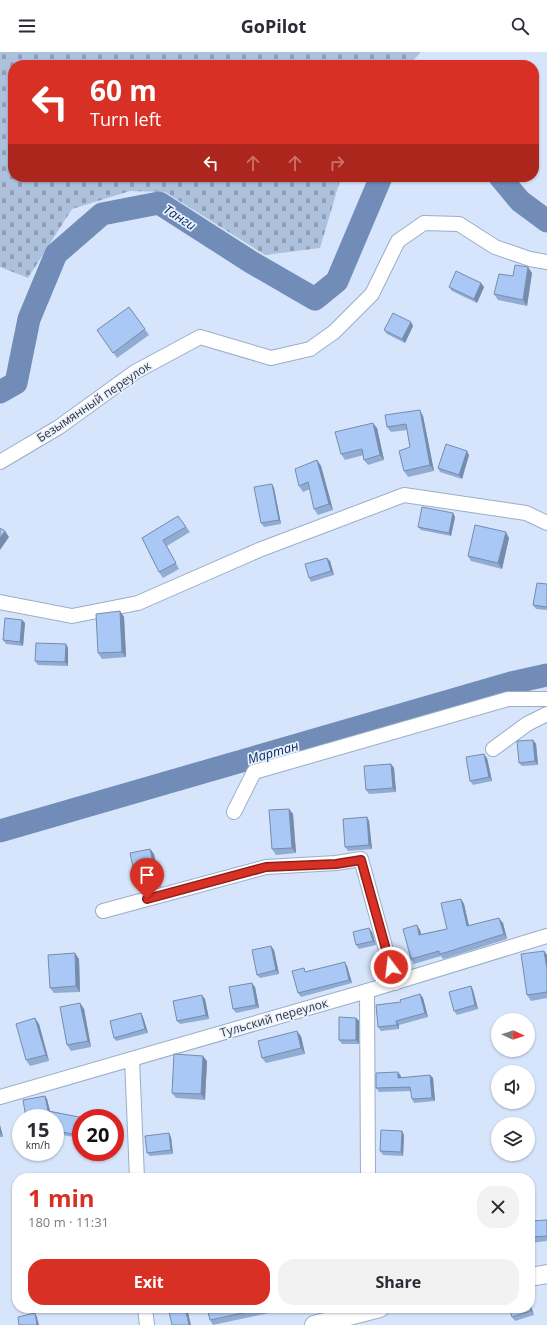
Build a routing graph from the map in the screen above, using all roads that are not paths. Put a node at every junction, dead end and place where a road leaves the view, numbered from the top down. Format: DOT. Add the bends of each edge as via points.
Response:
graph roads {
  1 [pos="547,262"];
  2 [pos="0,462"];
  3 [pos="547,523"];
  4 [pos="0,602"];
  5 [pos="547,698"];
  6 [pos="547,714"];
  7 [pos="493,749"];
  8 [pos="234,812"];
  9 [pos="103,910"];
  10 [pos="547,936"];
  11 [pos="395,983"];
  12 [pos="367,992"];
  13 [pos="132,1059"];
  14 [pos="0,1097"];
  15 [pos="137,1173"];
  16 [pos="368,1173"];
  17 [pos="547,1274"];
  18 [pos="535,1276"];
  19 [pos="146,1313"];
  20 [pos="356,1313"];
  21 [pos="147,1325"];
  22 [pos="314,1325"];
  1 -- 2 [label="street, Безымянный переулок" via="495,247 459,224 424,223 398,241 372,294 334,332 310,349 271,358 200,338 135,372 60,427"];
  3 -- 4 [label="street" via="526,513 404,495 258,550 138,603 72,616"];
  5 -- 8 [label="street" via="508,699 254,772"];
  6 -- 7 [label="street" via="527,724"];
  9 -- 11 [label="street" via="266,867 336,864 361,860"];
  10 -- 11 [label="street, Тульский переулок"];
  11 -- 12 [label="street, Тульский переулок"];
  12 -- 13 [label="street, Тульский переулок"];
  12 -- 16 [label="street"];
  13 -- 14 [label="street, Тульский переулок"];
  13 -- 15 [label="street"];
  17 -- 18 [label="main road"];
  19 -- 21 [label="street"];
  20 -- 22 [label="main road"];
}
